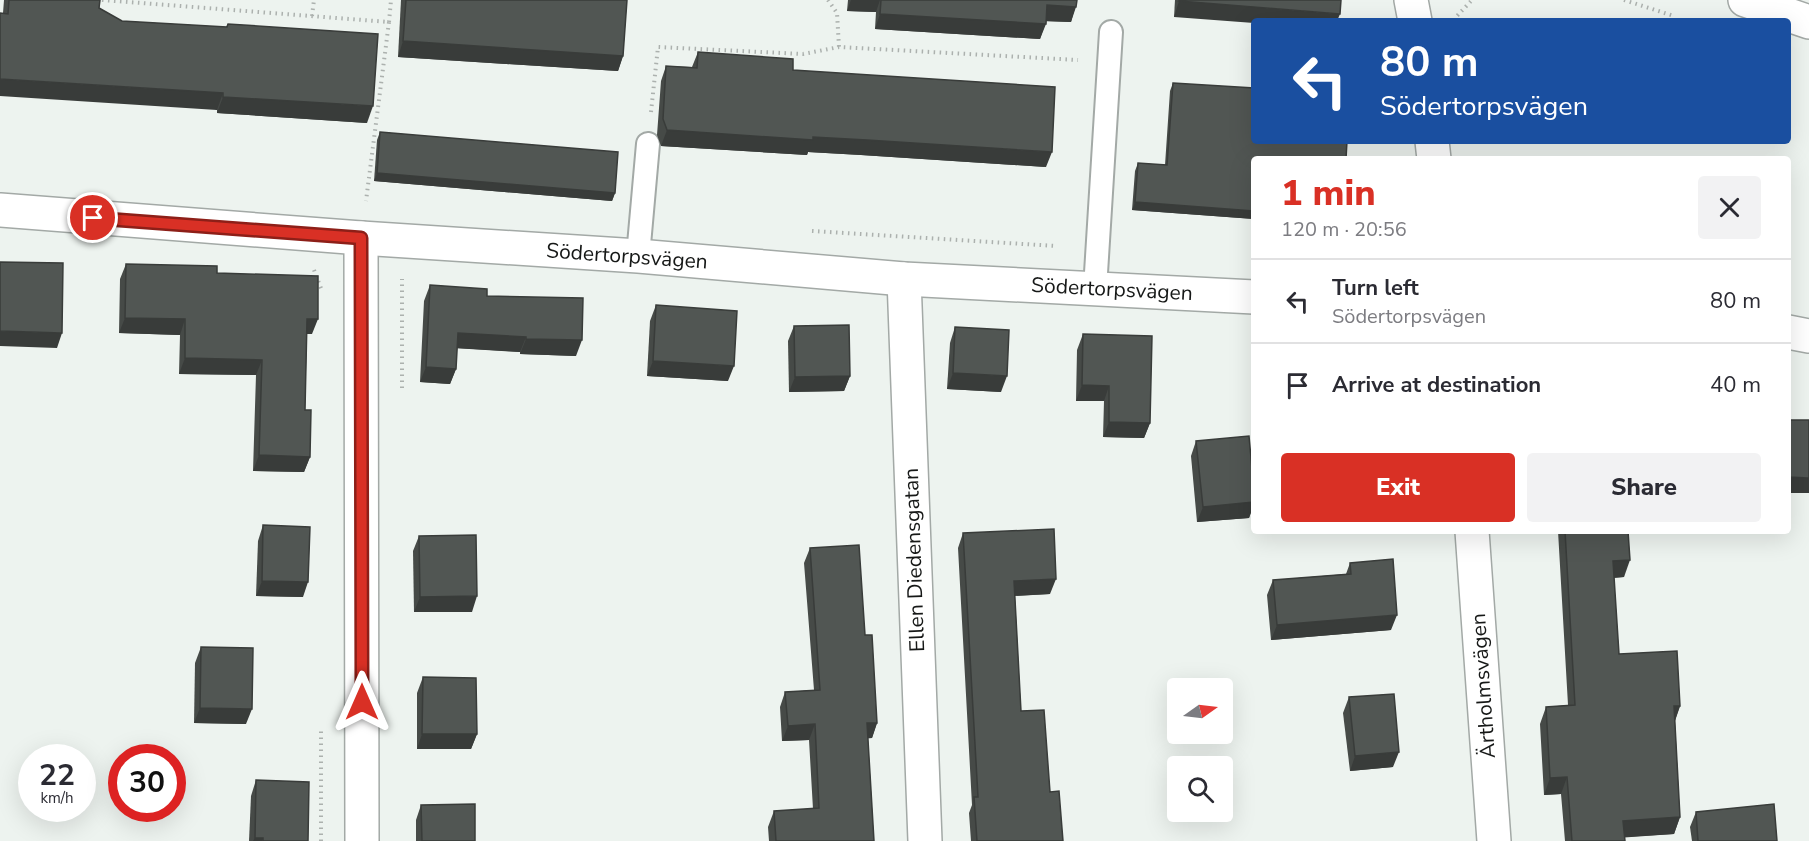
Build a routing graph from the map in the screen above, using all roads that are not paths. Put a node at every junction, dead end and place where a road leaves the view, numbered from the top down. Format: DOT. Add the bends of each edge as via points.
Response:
graph roads {
  1 [pos="1411,0"];
  2 [pos="1745,0"];
  3 [pos="1414,18"];
  4 [pos="1809,22"];
  5 [pos="1111,32"];
  6 [pos="648,144"];
  7 [pos="0,210"];
  8 [pos="361,238"];
  9 [pos="638,256"];
  10 [pos="904,279"];
  11 [pos="1095,289"];
  12 [pos="1251,297"];
  13 [pos="1791,333"];
  14 [pos="1809,336"];
  15 [pos="1472,534"];
  16 [pos="362,841"];
  17 [pos="925,841"];
  18 [pos="1494,841"];
  1 -- 3 [label="street"];
  2 -- 4 [label="street"];
  5 -- 11 [label="lane"];
  6 -- 9 [label="lane"];
  7 -- 8 [label="street, Södertorpsvägen"];
  8 -- 9 [label="street, Södertorpsvägen"];
  8 -- 16 [label="street"];
  9 -- 10 [label="street, Södertorpsvägen"];
  10 -- 11 [label="street, Södertorpsvägen"];
  10 -- 17 [label="street, Ellen Diedensgatan"];
  11 -- 12 [label="street, Södertorpsvägen"];
  13 -- 14 [label="street"];
  15 -- 18 [label="street, Ärtholmsvägen"];
}
